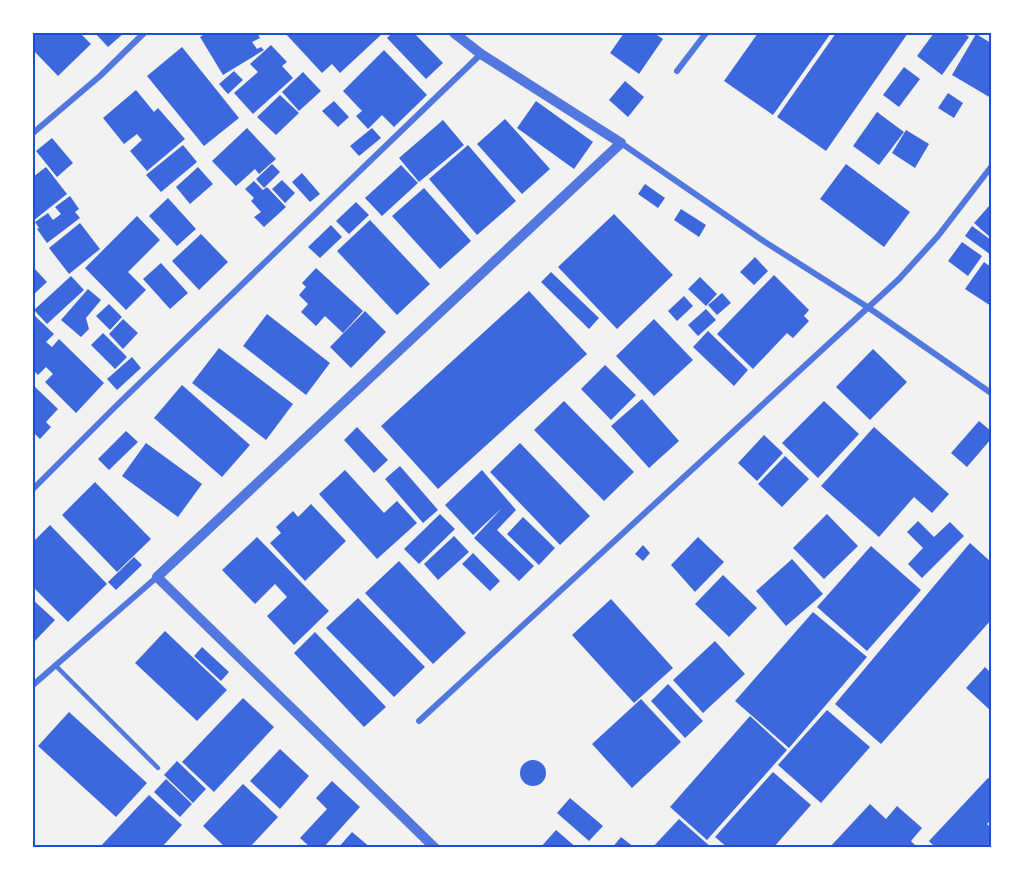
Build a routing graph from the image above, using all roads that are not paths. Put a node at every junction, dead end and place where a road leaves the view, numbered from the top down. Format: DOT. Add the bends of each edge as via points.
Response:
graph roads {
  1 [pos="144,33"];
  2 [pos="454,33"];
  3 [pos="706,33"];
  4 [pos="481,54"];
  5 [pos="676,71"];
  6 [pos="33,132"];
  7 [pos="621,143"];
  8 [pos="991,166"];
  9 [pos="869,308"];
  10 [pos="991,393"];
  11 [pos="33,489"];
  12 [pos="157,577"];
  13 [pos="55,664"];
  14 [pos="33,685"];
  15 [pos="419,721"];
  16 [pos="158,768"];
  17 [pos="435,848"];
  1 -- 6 [label="street"];
  2 -- 4 [label="street"];
  3 -- 5 [label="street"];
  4 -- 7 [label="street"];
  4 -- 11 [label="street"];
  7 -- 9 [label="street"];
  7 -- 12 [label="street"];
  8 -- 9 [label="street" via="938,236"];
  9 -- 10 [label="street"];
  9 -- 15 [label="street"];
  12 -- 13 [label="street"];
  12 -- 17 [label="street"];
  13 -- 14 [label="street"];
  13 -- 16 [label="lane"];
}
